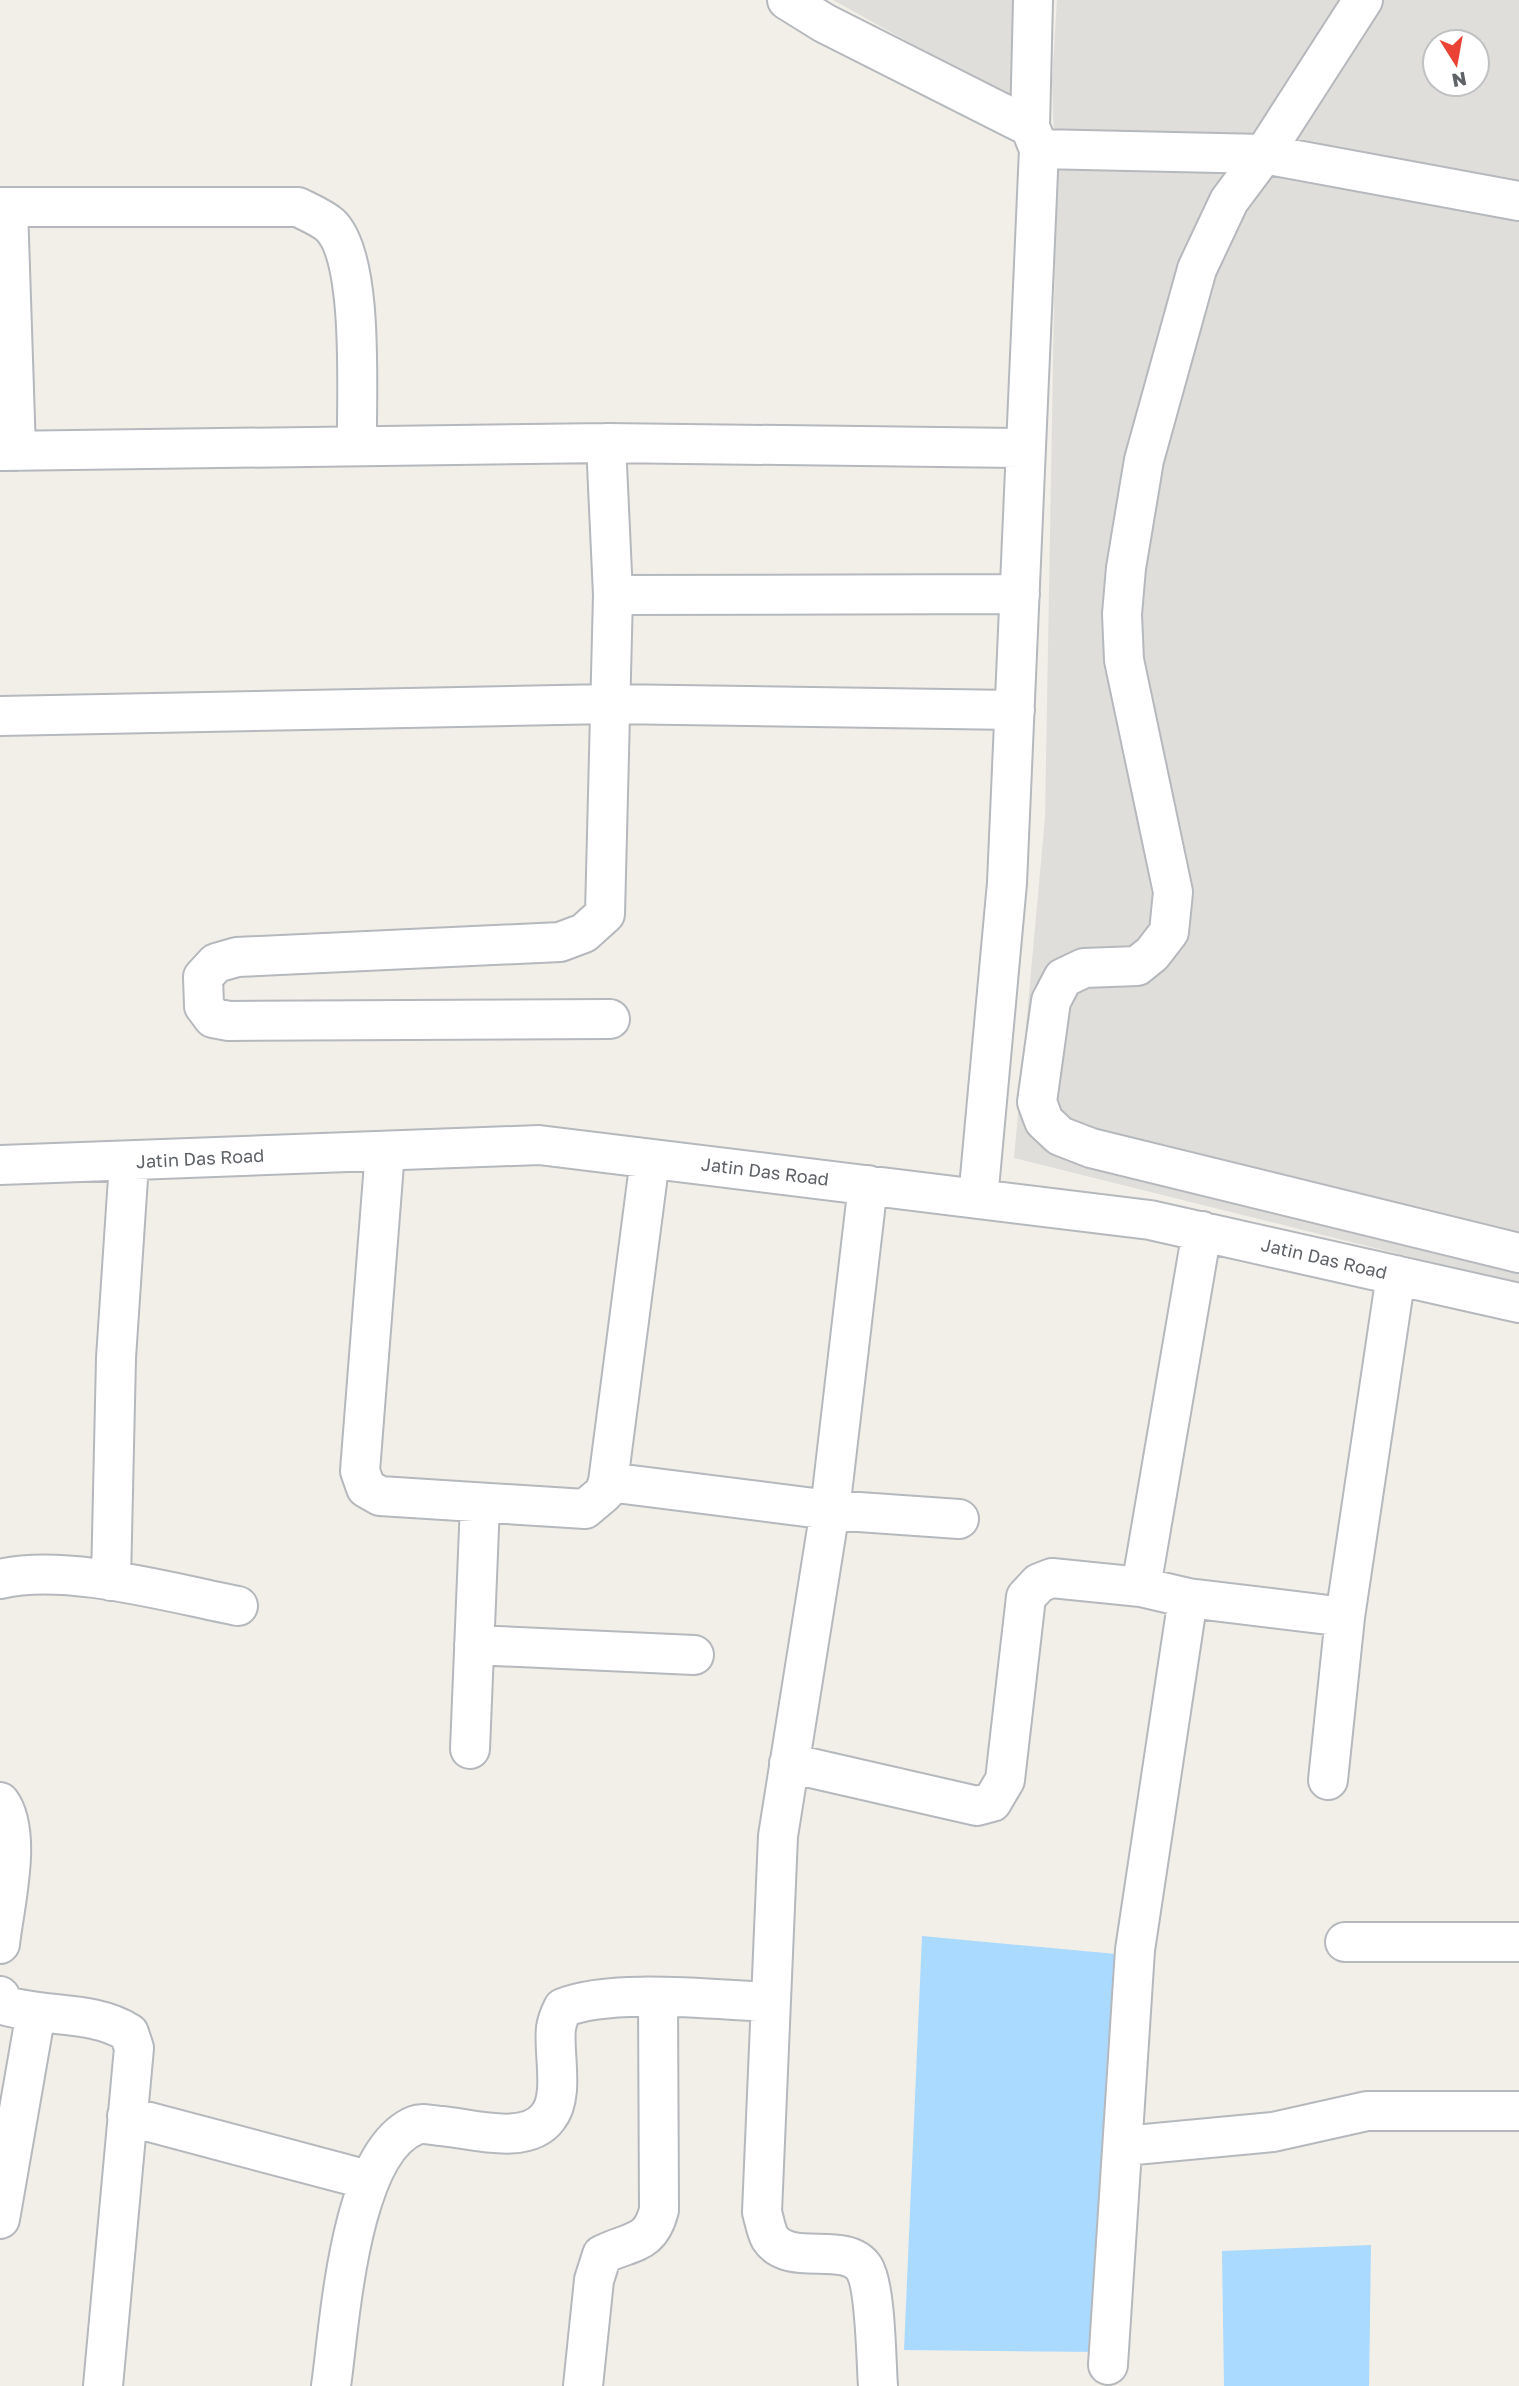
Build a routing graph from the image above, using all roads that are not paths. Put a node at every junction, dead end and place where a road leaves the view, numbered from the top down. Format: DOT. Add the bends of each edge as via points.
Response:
graph roads {
  1 [pos="787,0"];
  2 [pos="1033,0"];
  3 [pos="1363,0"];
  4 [pos="1035,138"];
  5 [pos="1264,154"];
  6 [pos="1519,201"];
  7 [pos="4,207"];
  8 [pos="606,443"];
  9 [pos="357,446"];
  10 [pos="1026,448"];
  11 [pos="8,451"];
  12 [pos="1020,594"];
  13 [pos="613,595"];
  14 [pos="610,704"];
  15 [pos="1015,710"];
  16 [pos="0,716"];
  17 [pos="610,1019"];
  18 [pos="385,1151"];
  19 [pos="650,1159"];
  20 [pos="129,1163"];
  21 [pos="0,1165"];
  22 [pos="868,1185"];
  23 [pos="978,1199"];
  24 [pos="1202,1231"];
  25 [pos="1519,1253"];
  26 [pos="1396,1275"];
  27 [pos="1519,1303"];
  28 [pos="608,1482"];
  29 [pos="480,1504"];
  30 [pos="830,1510"];
  31 [pos="959,1519"];
  32 [pos="0,1579"];
  33 [pos="111,1581"];
  34 [pos="1141,1587"];
  35 [pos="1188,1598"];
  36 [pos="238,1606"];
  37 [pos="1345,1617"];
  38 [pos="474,1645"];
  39 [pos="694,1655"];
  40 [pos="470,1749"];
  41 [pos="789,1763"];
  42 [pos="1328,1780"];
  43 [pos="0,1802"];
  44 [pos="1345,1942"];
  45 [pos="1519,1942"];
  46 [pos="0,1944"];
  47 [pos="0,1996"];
  48 [pos="658,1998"];
  49 [pos="769,2002"];
  50 [pos="36,2012"];
  51 [pos="1519,2111"];
  52 [pos="127,2116"];
  53 [pos="1124,2146"];
  54 [pos="368,2180"];
  55 [pos="0,2219"];
  56 [pos="1108,2365"];
  57 [pos="103,2386"];
  58 [pos="331,2386"];
  59 [pos="583,2386"];
  60 [pos="878,2386"];
  1 -- 4 [label="street"];
  2 -- 4 [label="street"];
  3 -- 5 [label="street"];
  4 -- 5 [label="street"];
  4 -- 10 [label="street"];
  5 -- 6 [label="street"];
  5 -- 25 [label="street" via="1229,201 1197,269 1144,460 1126,568 1124,660 1173,892 1169,932 1138,966 1084,968 1063,978 1051,1001 1037,1102 1044,1121 1060,1136 1091,1148"];
  7 -- 9 [label="street" via="298,207 331,226 350,264 354,294"];
  7 -- 11 [label="street"];
  8 -- 9 [label="street"];
  8 -- 10 [label="street"];
  8 -- 13 [label="street"];
  9 -- 11 [label="street"];
  10 -- 12 [label="street"];
  12 -- 13 [label="street"];
  12 -- 15 [label="street"];
  13 -- 14 [label="street"];
  14 -- 15 [label="street"];
  14 -- 16 [label="street"];
  14 -- 17 [label="street" via="605,914 584,933 560,942 237,957 216,963 204,977 204,1006 213,1018 229,1021"];
  15 -- 23 [label="street" via="1007,883"];
  18 -- 19 [label="street, Jatin Das Road" via="539,1145"];
  18 -- 20 [label="street, Jatin Das Road"];
  18 -- 29 [label="street" via="360,1471 366,1488 380,1496"];
  19 -- 22 [label="street, Jatin Das Road"];
  19 -- 28 [label="street"];
  20 -- 21 [label="street, Jatin Das Road"];
  20 -- 33 [label="street" via="116,1358"];
  22 -- 23 [label="street, Jatin Das Road"];
  22 -- 30 [label="street"];
  23 -- 24 [label="street, Jatin Das Road" via="1150,1220"];
  24 -- 26 [label="street, Jatin Das Road"];
  24 -- 34 [label="street"];
  26 -- 27 [label="street, Jatin Das Road"];
  26 -- 37 [label="street"];
  28 -- 29 [label="street" via="595,1504 585,1509"];
  28 -- 30 [label="street"];
  29 -- 38 [label="street"];
  30 -- 31 [label="street"];
  30 -- 41 [label="street"];
  32 -- 33 [label="street" via="24,1573"];
  33 -- 36 [label="street"];
  34 -- 35 [label="street"];
  34 -- 41 [label="street" via="1052,1578 1039,1583 1026,1597 1005,1780 992,1802 977,1806"];
  35 -- 37 [label="street"];
  35 -- 53 [label="street" via="1135,1950"];
  37 -- 42 [label="street"];
  38 -- 39 [label="street"];
  38 -- 40 [label="street"];
  41 -- 49 [label="street" via="778,1836"];
  43 -- 46 [label="street" via="12,1838"];
  44 -- 45 [label="street"];
  47 -- 50 [label="street" via="3,2005"];
  48 -- 49 [label="street"];
  48 -- 54 [label="street" via="581,2000 563,2008 556,2026 551,2115 537,2130 511,2133 418,2124 403,2132"];
  48 -- 59 [label="street" via="659,2210 655,2228 641,2240 602,2255 594,2280"];
  49 -- 60 [label="street" via="762,2212 770,2238 785,2249 855,2259 865,2270"];
  50 -- 52 [label="street" via="114,2023 130,2033 134,2048"];
  50 -- 55 [label="street"];
  51 -- 53 [label="street" via="1367,2111 1273,2132"];
  52 -- 54 [label="street"];
  52 -- 57 [label="street"];
  53 -- 56 [label="street"];
  54 -- 58 [label="street" via="355,2220"];
}
